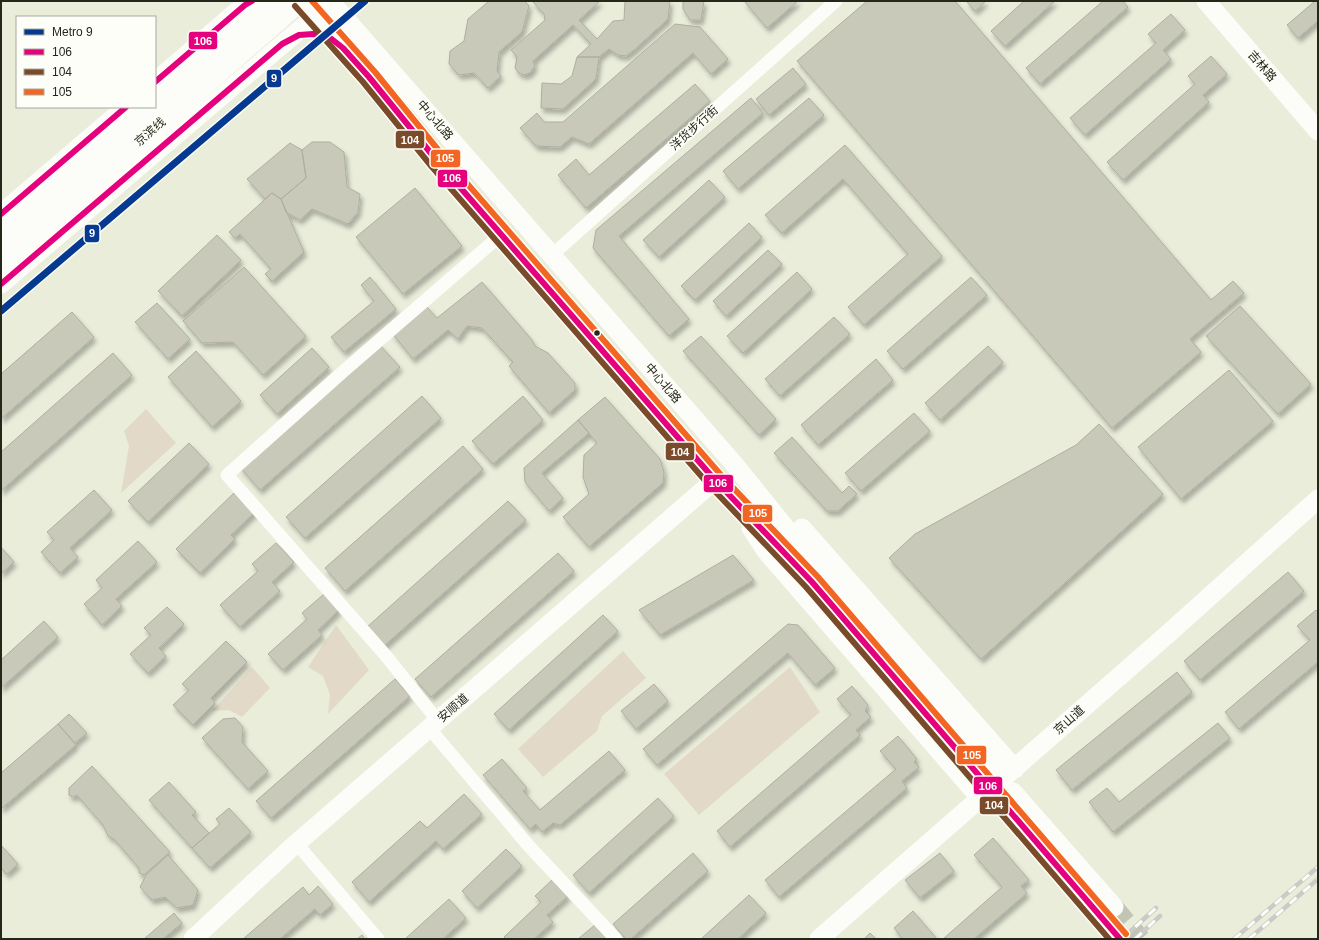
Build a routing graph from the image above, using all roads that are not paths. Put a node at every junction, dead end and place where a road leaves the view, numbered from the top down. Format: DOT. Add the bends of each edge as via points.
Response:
graph roads {
  1 [pos="274,1"];
  2 [pos="300,1"];
  3 [pos="836,1"];
  4 [pos="1206,1"];
  5 [pos="248,2"];
  6 [pos="326,5"];
  7 [pos="282,44"];
  8 [pos="344,48"];
  9 [pos="156,81"];
  10 [pos="156,104"];
  11 [pos="125,108"];
  12 [pos="151,108"];
  13 [pos="1318,131"];
  14 [pos="1,214"];
  15 [pos="502,234"];
  16 [pos="1,239"];
  17 [pos="552,255"];
  18 [pos="1,262"];
  19 [pos="1,284"];
  20 [pos="715,480"];
  21 [pos="750,482"];
  22 [pos="732,497"];
  23 [pos="1318,499"];
  24 [pos="434,724"];
  25 [pos="1015,770"];
  26 [pos="1007,797"];
  27 [pos="981,799"];
  28 [pos="297,844"];
  29 [pos="1108,913"];
  30 [pos="193,939"];
  31 [pos="378,939"];
  32 [pos="616,939"];
  33 [pos="819,939"];
  1 -- 10 [label="highway, 京滨线"];
  2 -- 6 [label="main road, 中心北路"];
  2 -- 18 [label="highway, 京滨线"];
  3 -- 17 [label="street, 洋货步行街"];
  4 -- 13 [label="main road, 吉林路"];
  5 -- 9 [label="main road"];
  6 -- 7 [label="main road"];
  6 -- 8 [label="main road, 中心北路"];
  6 -- 17 [label="main road, 中心北路" via="360,35"];
  7 -- 8 [label="main road" via="300,35 313,34 329,37"];
  7 -- 19 [label="main road"];
  8 -- 15 [label="main road, 中心北路" via="438,162"];
  11 -- 14 [label="main road"];
  12 -- 16 [label="highway, 京滨线"];
  15 -- 20 [label="main road, 中心北路"];
  15 -- 24 [label="street" via="227,474 386,657"];
  17 -- 21 [label="main road, 中心北路"];
  20 -- 22 [label="main road, 中心北路"];
  20 -- 24 [label="main road, 安顺道"];
  21 -- 22 [label="main road, 中心北路" via="987,772"];
  21 -- 25 [label="main road" via="795,521"];
  22 -- 27 [label="main road" via="766,551"];
  23 -- 25 [label="main road, 京山道"];
  24 -- 28 [label="main road, 安顺道"];
  24 -- 32 [label="street" via="528,845"];
  25 -- 27 [label="main road, 京山道"];
  26 -- 29 [label="main road"];
  27 -- 33 [label="main road, 京山道"];
  28 -- 30 [label="main road, 安顺道"];
  28 -- 31 [label="street"];
}
